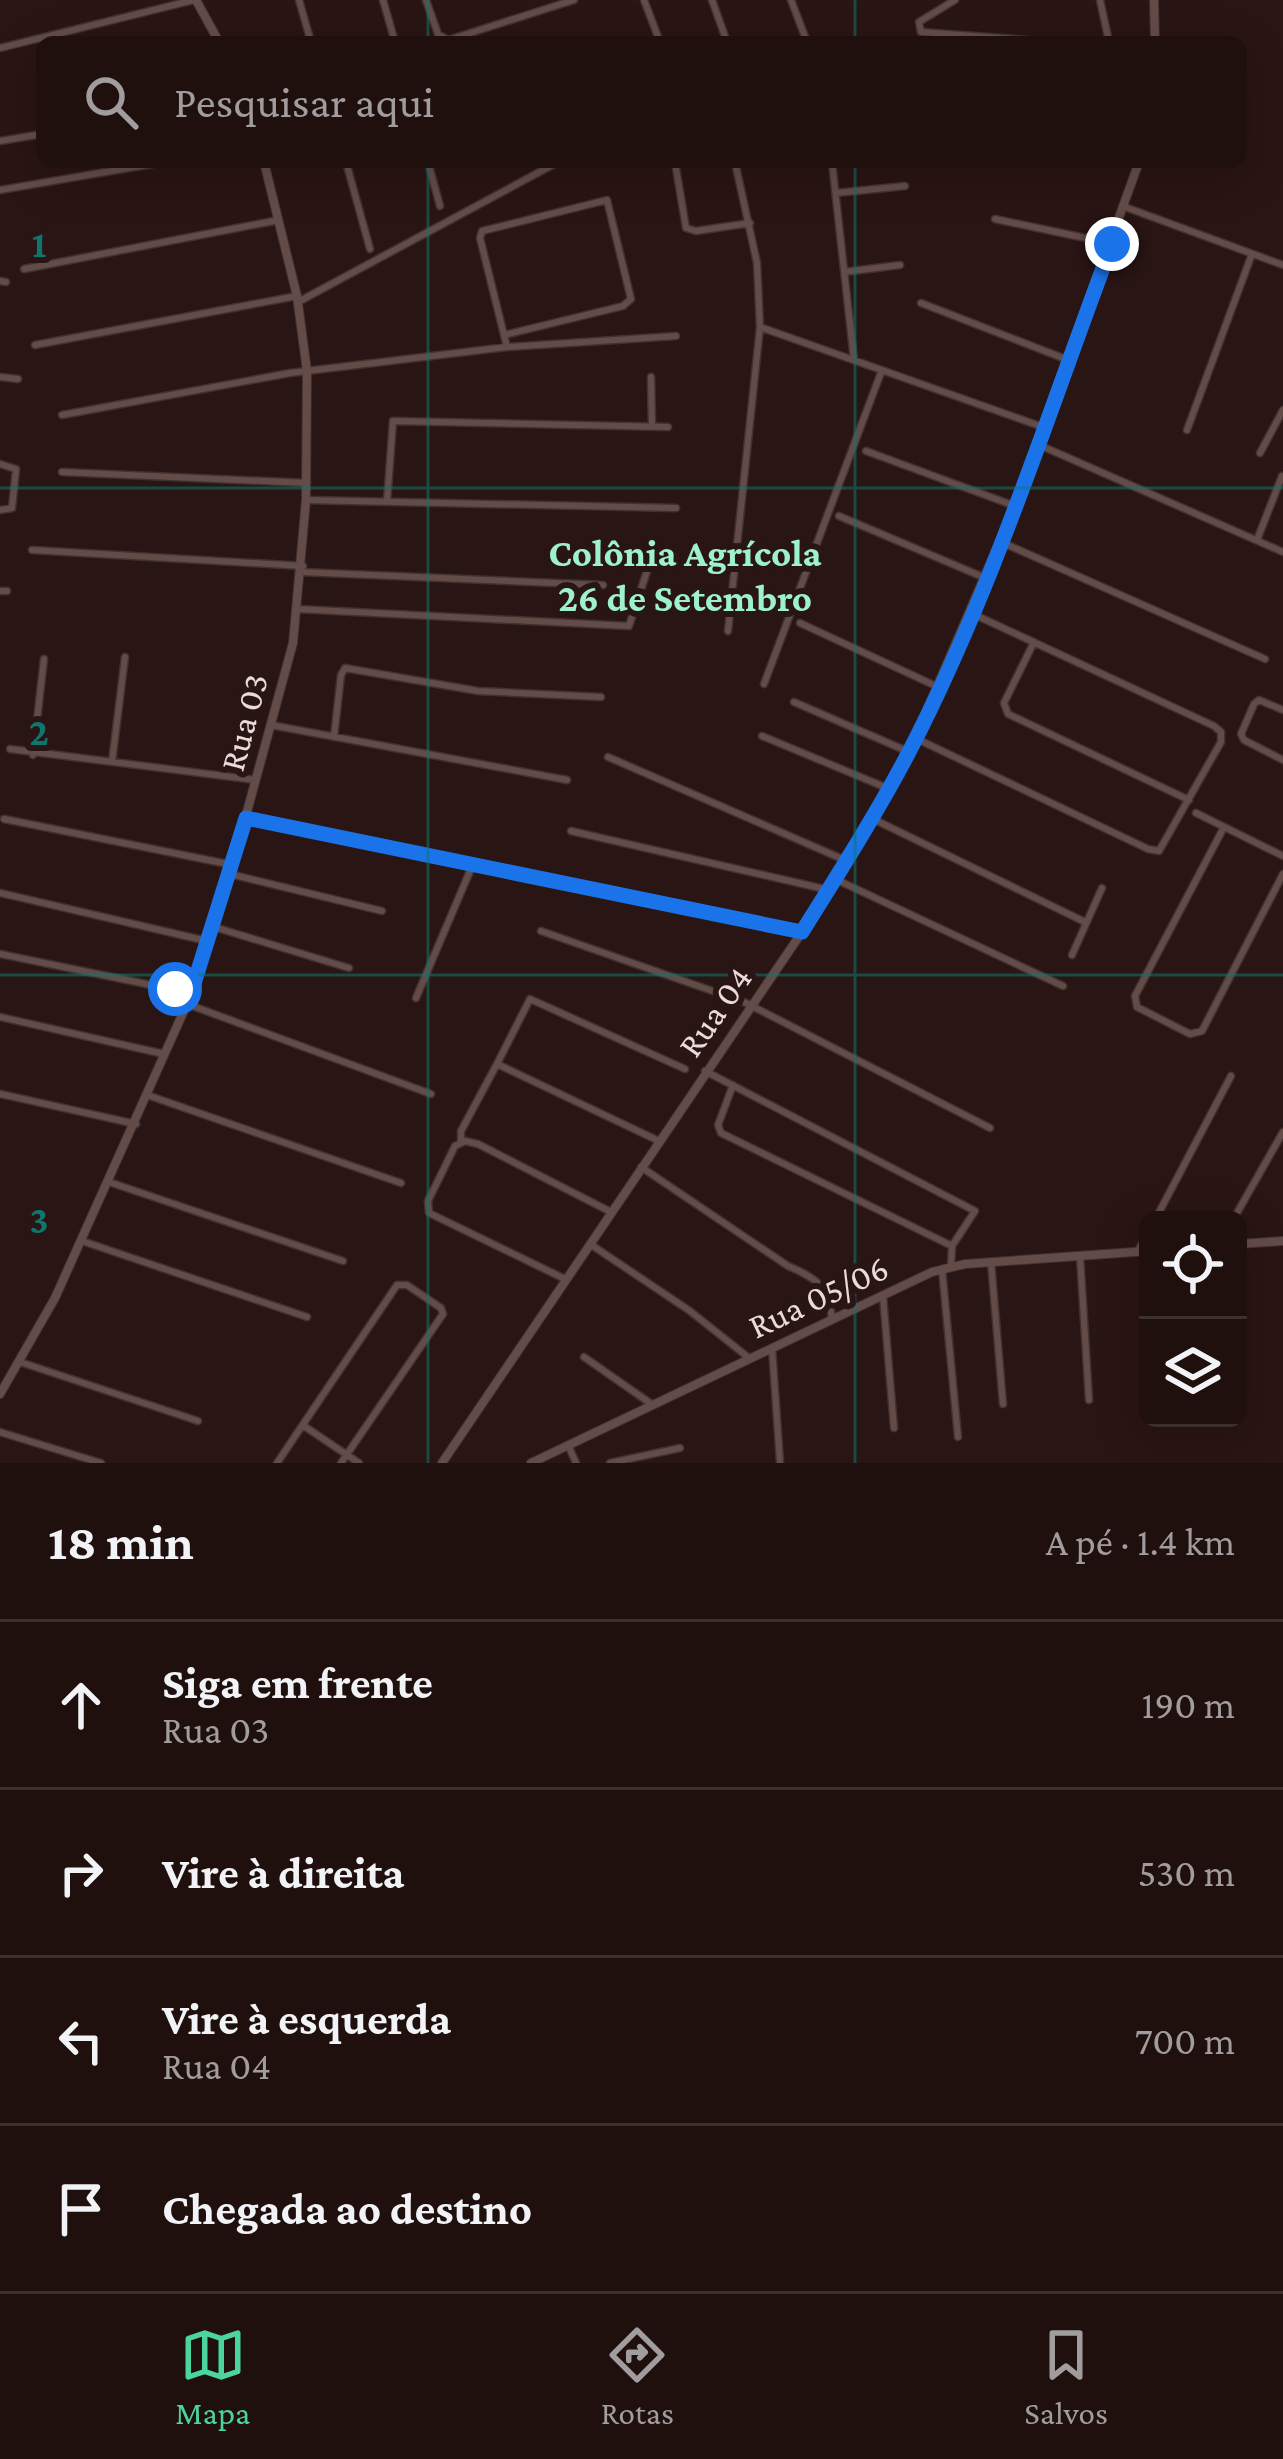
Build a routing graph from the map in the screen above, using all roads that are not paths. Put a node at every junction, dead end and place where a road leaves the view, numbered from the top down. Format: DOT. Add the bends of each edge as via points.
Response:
graph roads {
  1 [pos="214,0"];
  2 [pos="299,0"];
  3 [pos="383,0"];
  4 [pos="426,0"];
  5 [pos="574,0"];
  6 [pos="644,0"];
  7 [pos="712,0"];
  8 [pos="791,0"];
  9 [pos="955,0"];
  10 [pos="1100,0"];
  11 [pos="1154,0"];
  12 [pos="197,3"];
  13 [pos="53,36"];
  14 [pos="216,36"];
  15 [pos="309,36"];
  16 [pos="393,36"];
  17 [pos="441,36"];
  18 [pos="461,36"];
  19 [pos="658,36"];
  20 [pos="725,36"];
  21 [pos="804,36"];
  22 [pos="974,36"];
  23 [pos="1104,36"];
  24 [pos="1155,36"];
  25 [pos="36,40"];
  26 [pos="0,48"];
  27 [pos="36,135"];
  28 [pos="0,141"];
  29 [pos="129,168"];
  30 [pos="266,168"];
  31 [pos="348,168"];
  32 [pos="430,168"];
  33 [pos="547,168"];
  34 [pos="676,168"];
  35 [pos="736,168"];
  36 [pos="833,168"];
  37 [pos="1137,168"];
  38 [pos="905,186"];
  39 [pos="0,190"];
  40 [pos="836,194"];
  41 [pos="440,206"];
  42 [pos="1125,207"];
  43 [pos="995,219"];
  44 [pos="279,220"];
  45 [pos="750,223"];
  46 [pos="1112,244"];
  47 [pos="370,249"];
  48 [pos="1252,254"];
  49 [pos="901,265"];
  50 [pos="1283,265"];
  51 [pos="24,269"];
  52 [pos="844,272"];
  53 [pos="297,299"];
  54 [pos="921,303"];
  55 [pos="760,326"];
  56 [pos="504,335"];
  57 [pos="676,336"];
  58 [pos="35,345"];
  59 [pos="507,347"];
  60 [pos="854,360"];
  61 [pos="1068,360"];
  62 [pos="882,370"];
  63 [pos="307,371"];
  64 [pos="0,377"];
  65 [pos="651,377"];
  66 [pos="18,379"];
  67 [pos="1283,410"];
  68 [pos="62,415"];
  69 [pos="652,426"];
  70 [pos="668,427"];
  71 [pos="1043,427"];
  72 [pos="1187,430"];
  73 [pos="1037,444"];
  74 [pos="866,451"];
  75 [pos="1260,453"];
  76 [pos="0,464"];
  77 [pos="62,472"];
  78 [pos="1282,476"];
  79 [pos="307,483"];
  80 [pos="307,500"];
  81 [pos="387,502"];
  82 [pos="1016,506"];
  83 [pos="676,508"];
  84 [pos="0,510"];
  85 [pos="839,516"];
  86 [pos="1256,541"];
  87 [pos="1001,542"];
  88 [pos="32,550"];
  89 [pos="1283,552"];
  90 [pos="648,568"];
  91 [pos="302,569"];
  92 [pos="987,578"];
  93 [pos="603,585"];
  94 [pos="297,609"];
  95 [pos="971,613"];
  96 [pos="800,623"];
  97 [pos="728,631"];
  98 [pos="1034,642"];
  99 [pos="125,657"];
  100 [pos="44,659"];
  101 [pos="1265,659"];
  102 [pos="764,684"];
  103 [pos="939,687"];
  104 [pos="601,697"];
  105 [pos="794,702"];
  106 [pos="1283,710"];
  107 [pos="271,725"];
  108 [pos="761,736"];
  109 [pos="334,737"];
  110 [pos="915,738"];
  111 [pos="10,749"];
  112 [pos="909,752"];
  113 [pos="33,754"];
  114 [pos="608,757"];
  115 [pos="1283,760"];
  116 [pos="112,762"];
  117 [pos="567,779"];
  118 [pos="256,780"];
  119 [pos="887,788"];
  120 [pos="1190,800"];
  121 [pos="1196,813"];
  122 [pos="246,818"];
  123 [pos="871,818"];
  124 [pos="4,819"];
  125 [pos="1224,827"];
  126 [pos="572,831"];
  127 [pos="1283,856"];
  128 [pos="847,861"];
  129 [pos="473,864"];
  130 [pos="232,869"];
  131 [pos="1283,874"];
  132 [pos="835,879"];
  133 [pos="1102,889"];
  134 [pos="829,890"];
  135 [pos="0,893"];
  136 [pos="382,910"];
  137 [pos="1085,922"];
  138 [pos="214,927"];
  139 [pos="541,931"];
  140 [pos="802,932"];
  141 [pos="209,942"];
  142 [pos="0,954"];
  143 [pos="1072,955"];
  144 [pos="349,968"];
  145 [pos="1063,986"];
  146 [pos="191,993"];
  147 [pos="416,998"];
  148 [pos="187,1004"];
  149 [pos="751,1006"];
  150 [pos="0,1017"];
  151 [pos="164,1054"];
  152 [pos="497,1064"];
  153 [pos="685,1069"];
  154 [pos="706,1071"];
  155 [pos="1231,1076"];
  156 [pos="733,1085"];
  157 [pos="0,1094"];
  158 [pos="431,1094"];
  159 [pos="147,1095"];
  160 [pos="136,1124"];
  161 [pos="990,1128"];
  162 [pos="1283,1132"];
  163 [pos="658,1141"];
  164 [pos="461,1143"];
  165 [pos="641,1167"];
  166 [pos="110,1182"];
  167 [pos="401,1184"];
  168 [pos="1160,1211"];
  169 [pos="1238,1211"];
  170 [pos="611,1212"];
  171 [pos="1283,1240"];
  172 [pos="82,1241"];
  173 [pos="1247,1243"];
  174 [pos="590,1244"];
  175 [pos="952,1246"];
  176 [pos="1139,1251"];
  177 [pos="1080,1256"];
  178 [pos="343,1261"];
  179 [pos="991,1262"];
  180 [pos="946,1268"];
  181 [pos="566,1280"];
  182 [pos="883,1296"];
  183 [pos="307,1317"];
  184 [pos="832,1319"];
  185 [pos="772,1348"];
  186 [pos="584,1357"];
  187 [pos="749,1358"];
  188 [pos="20,1362"];
  189 [pos="0,1394"];
  190 [pos="1090,1400"];
  191 [pos="650,1403"];
  192 [pos="1003,1404"];
  193 [pos="198,1421"];
  194 [pos="304,1426"];
  195 [pos="894,1428"];
  196 [pos="0,1432"];
  197 [pos="958,1437"];
  198 [pos="569,1447"];
  199 [pos="680,1448"];
  200 [pos="347,1455"];
  201 [pos="780,1462"];
  202 [pos="101,1463"];
  203 [pos="277,1463"];
  204 [pos="341,1463"];
  205 [pos="359,1463"];
  206 [pos="442,1463"];
  207 [pos="531,1463"];
  208 [pos="576,1463"];
  209 [pos="610,1463"];
  1 -- 12 [label="street"];
  2 -- 15 [label="street"];
  3 -- 16 [label="street"];
  4 -- 17 [label="street"];
  5 -- 18 [label="street"];
  6 -- 19 [label="street"];
  7 -- 20 [label="street"];
  8 -- 21 [label="street"];
  9 -- 22 [label="street" via="919,22 921,32"];
  10 -- 23 [label="street"];
  11 -- 24 [label="street"];
  12 -- 13 [label="street"];
  12 -- 14 [label="street"];
  25 -- 26 [label="street"];
  27 -- 28 [label="street"];
  29 -- 39 [label="street"];
  30 -- 44 [label="street, Rua 03"];
  31 -- 47 [label="street"];
  32 -- 41 [label="street"];
  33 -- 53 [label="street"];
  34 -- 45 [label="street" via="686,228"];
  35 -- 45 [label="street"];
  36 -- 40 [label="street"];
  37 -- 42 [label="street, Rua 04"];
  38 -- 40 [label="street"];
  40 -- 52 [label="street"];
  42 -- 46 [label="street, Rua 04"];
  42 -- 48 [label="street"];
  43 -- 46 [label="street"];
  44 -- 51 [label="street"];
  44 -- 53 [label="street, Rua 03"];
  45 -- 55 [label="street"];
  46 -- 61 [label="street, Rua 04"];
  48 -- 50 [label="street"];
  48 -- 72 [label="street"];
  49 -- 52 [label="street"];
  52 -- 60 [label="street"];
  53 -- 58 [label="street"];
  53 -- 63 [label="street, Rua 03"];
  54 -- 61 [label="street"];
  55 -- 60 [label="street"];
  55 -- 97 [label="street"];
  56 -- 56 [label="street" via="482,231 607,200 631,299"];
  56 -- 59 [label="street"];
  57 -- 59 [label="street"];
  59 -- 63 [label="street"];
  60 -- 62 [label="street"];
  61 -- 71 [label="street, Rua 04"];
  62 -- 71 [label="street"];
  62 -- 102 [label="street"];
  63 -- 68 [label="street"];
  63 -- 79 [label="street, Rua 03"];
  64 -- 66 [label="street"];
  65 -- 69 [label="street"];
  67 -- 75 [label="street"];
  69 -- 70 [label="street"];
  69 -- 81 [label="street" via="393,422"];
  71 -- 73 [label="street, Rua 04"];
  73 -- 82 [label="street, Rua 04"];
  73 -- 86 [label="street"];
  74 -- 82 [label="street"];
  76 -- 84 [label="street" via="16,470 12,508"];
  77 -- 79 [label="street"];
  78 -- 86 [label="street"];
  79 -- 80 [label="street, Rua 03"];
  80 -- 81 [label="street"];
  80 -- 91 [label="street, Rua 03"];
  81 -- 83 [label="street"];
  82 -- 87 [label="street, Rua 04"];
  85 -- 92 [label="street"];
  86 -- 89 [label="street"];
  87 -- 92 [label="street, Rua 04"];
  87 -- 101 [label="street"];
  88 -- 91 [label="street"];
  90 -- 94 [label="street" via="629,626"];
  91 -- 93 [label="street"];
  91 -- 94 [label="street, Rua 03"];
  92 -- 95 [label="street, Rua 04"];
  94 -- 107 [label="street, Rua 03"];
  95 -- 98 [label="street"];
  95 -- 103 [label="street, Rua 04"];
  96 -- 103 [label="street"];
  98 -- 120 [label="street" via="1004,703 1008,714"];
  98 -- 120 [label="street" via="1221,732"];
  99 -- 116 [label="street"];
  100 -- 113 [label="street"];
  103 -- 110 [label="street, Rua 04"];
  104 -- 109 [label="street" via="478,691 345,668"];
  105 -- 112 [label="street"];
  106 -- 115 [label="street" via="1259,700 1241,734"];
  107 -- 109 [label="street"];
  107 -- 118 [label="street, Rua 03"];
  108 -- 119 [label="street"];
  109 -- 117 [label="street"];
  110 -- 112 [label="street, Rua 04"];
  110 -- 120 [label="street" via="1148,849 1163,848"];
  111 -- 113 [label="street"];
  112 -- 119 [label="street, Rua 04"];
  113 -- 116 [label="street"];
  114 -- 128 [label="street"];
  116 -- 118 [label="street"];
  118 -- 122 [label="street, Rua 03"];
  119 -- 123 [label="street, Rua 04"];
  121 -- 125 [label="street"];
  122 -- 129 [label="street"];
  122 -- 130 [label="street, Rua 03"];
  123 -- 128 [label="street, Rua 04"];
  123 -- 137 [label="street"];
  124 -- 130 [label="street"];
  125 -- 127 [label="street"];
  125 -- 131 [label="street" via="1135,996 1137,1006 1190,1034 1202,1031"];
  126 -- 134 [label="street"];
  128 -- 132 [label="street, Rua 04"];
  129 -- 140 [label="street"];
  129 -- 147 [label="street"];
  130 -- 136 [label="street"];
  130 -- 138 [label="street, Rua 03"];
  132 -- 134 [label="street, Rua 04"];
  132 -- 145 [label="street"];
  133 -- 137 [label="street"];
  134 -- 140 [label="street, Rua 04"];
  135 -- 141 [label="street"];
  137 -- 143 [label="street"];
  138 -- 141 [label="street, Rua 03"];
  138 -- 144 [label="street"];
  139 -- 149 [label="street"];
  140 -- 149 [label="street, Rua 04"];
  141 -- 146 [label="street, Rua 03"];
  142 -- 146 [label="street"];
  146 -- 148 [label="street, Rua 03"];
  148 -- 151 [label="street, Rua 03"];
  148 -- 158 [label="street"];
  149 -- 154 [label="street, Rua 04"];
  149 -- 161 [label="street"];
  150 -- 151 [label="street"];
  151 -- 159 [label="street, Rua 03"];
  152 -- 153 [label="street" via="530,999"];
  152 -- 163 [label="street"];
  152 -- 164 [label="street"];
  154 -- 156 [label="street"];
  154 -- 163 [label="street, Rua 04"];
  155 -- 168 [label="street"];
  156 -- 175 [label="street" via="721,1133"];
  156 -- 175 [label="street" via="975,1211"];
  157 -- 160 [label="street"];
  159 -- 160 [label="street, Rua 03"];
  159 -- 167 [label="street"];
  160 -- 166 [label="street, Rua 03"];
  162 -- 169 [label="street"];
  163 -- 165 [label="street, Rua 04"];
  164 -- 170 [label="street" via="478,1144"];
  164 -- 181 [label="street" via="428,1201 429,1214"];
  165 -- 170 [label="street, Rua 04"];
  165 -- 184 [label="street" via="815,1277"];
  166 -- 172 [label="street, Rua 03"];
  166 -- 178 [label="street"];
  170 -- 174 [label="street, Rua 04"];
  171 -- 173 [label="street"];
  172 -- 183 [label="street"];
  172 -- 188 [label="street, Rua 03"];
  174 -- 181 [label="street, Rua 04"];
  174 -- 187 [label="street"];
  175 -- 180 [label="street"];
  176 -- 177 [label="street, Rua 05/06"];
  177 -- 179 [label="street, Rua 05/06"];
  177 -- 190 [label="street"];
  179 -- 180 [label="street, Rua 05/06"];
  179 -- 192 [label="street"];
  180 -- 182 [label="street, Rua 05/06"];
  180 -- 197 [label="street"];
  181 -- 206 [label="street, Rua 04"];
  182 -- 184 [label="street, Rua 05/06"];
  182 -- 195 [label="street"];
  184 -- 185 [label="street, Rua 05/06"];
  185 -- 187 [label="street, Rua 05/06"];
  185 -- 201 [label="street"];
  186 -- 191 [label="street"];
  187 -- 191 [label="street, Rua 05/06"];
  188 -- 189 [label="street, Rua 03"];
  188 -- 193 [label="street"];
  191 -- 198 [label="street, Rua 05/06"];
  194 -- 200 [label="street"];
  194 -- 200 [label="street" via="398,1286 407,1285 443,1314"];
  194 -- 203 [label="street"];
  196 -- 202 [label="street"];
  198 -- 207 [label="street, Rua 05/06"];
  198 -- 208 [label="street"];
  199 -- 209 [label="street"];
  200 -- 204 [label="street"];
  200 -- 205 [label="street"];
}
